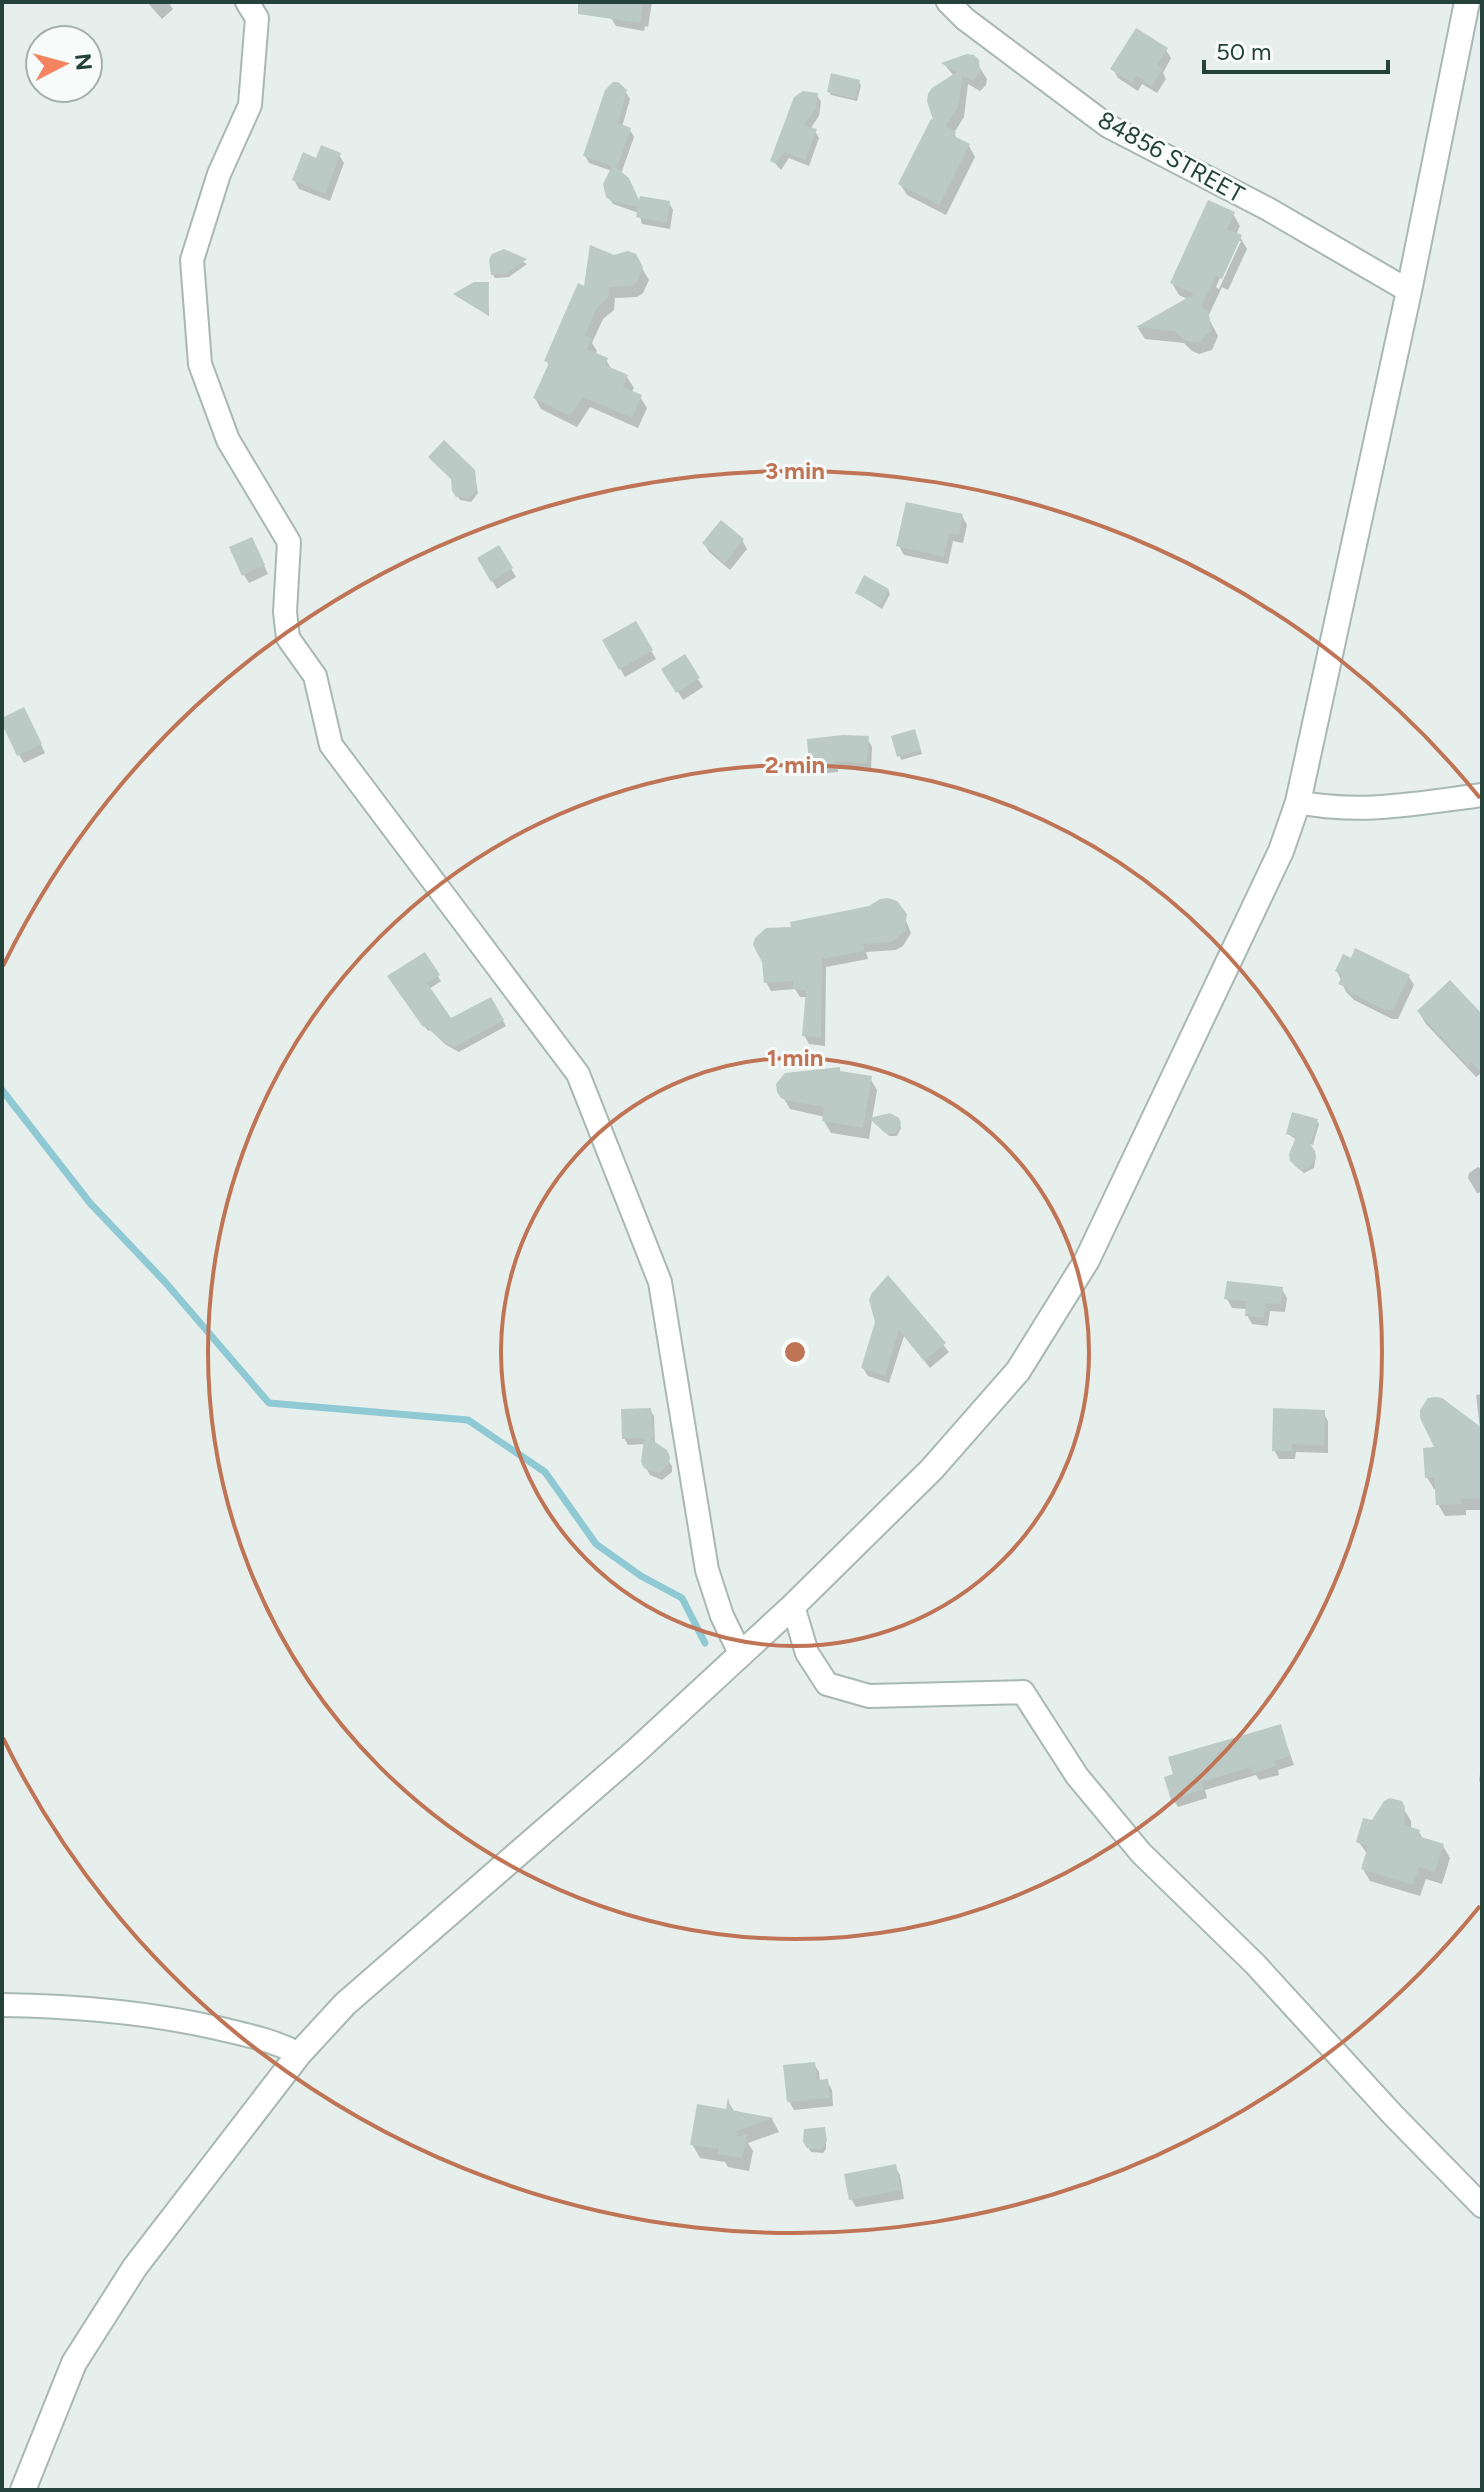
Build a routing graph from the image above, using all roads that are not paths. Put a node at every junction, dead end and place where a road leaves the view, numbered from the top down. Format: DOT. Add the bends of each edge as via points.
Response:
graph roads {
  1 [pos="247,2"];
  2 [pos="948,2"];
  3 [pos="1467,2"];
  4 [pos="1409,291"];
  5 [pos="1482,795"];
  6 [pos="1298,802"];
  7 [pos="793,1606"];
  8 [pos="741,1655"];
  9 [pos="2,2005"];
  10 [pos="299,2054"];
  11 [pos="1482,2206"];
  12 [pos="23,2490"];
  1 -- 8 [label="street" via="257,18 250,105 219,174 192,260 200,364 228,440 289,542 288,638 315,676 331,745 578,1074 660,1282 707,1570"];
  2 -- 4 [label="street, 84856 STREET" via="1108,126 1268,209"];
  3 -- 4 [label="street"];
  4 -- 6 [label="street"];
  5 -- 6 [label="street" via="1392,807"];
  6 -- 7 [label="street" via="1281,851 1087,1260 1018,1371 932,1469"];
  7 -- 8 [label="street"];
  7 -- 11 [label="street" via="807,1653 827,1684 869,1696 1023,1692 1077,1776 1141,1853 1255,1964"];
  8 -- 10 [label="street" via="345,2004"];
  9 -- 10 [label="street" via="155,2015 266,2040"];
  10 -- 12 [label="street" via="135,2267 74,2363"];
}
